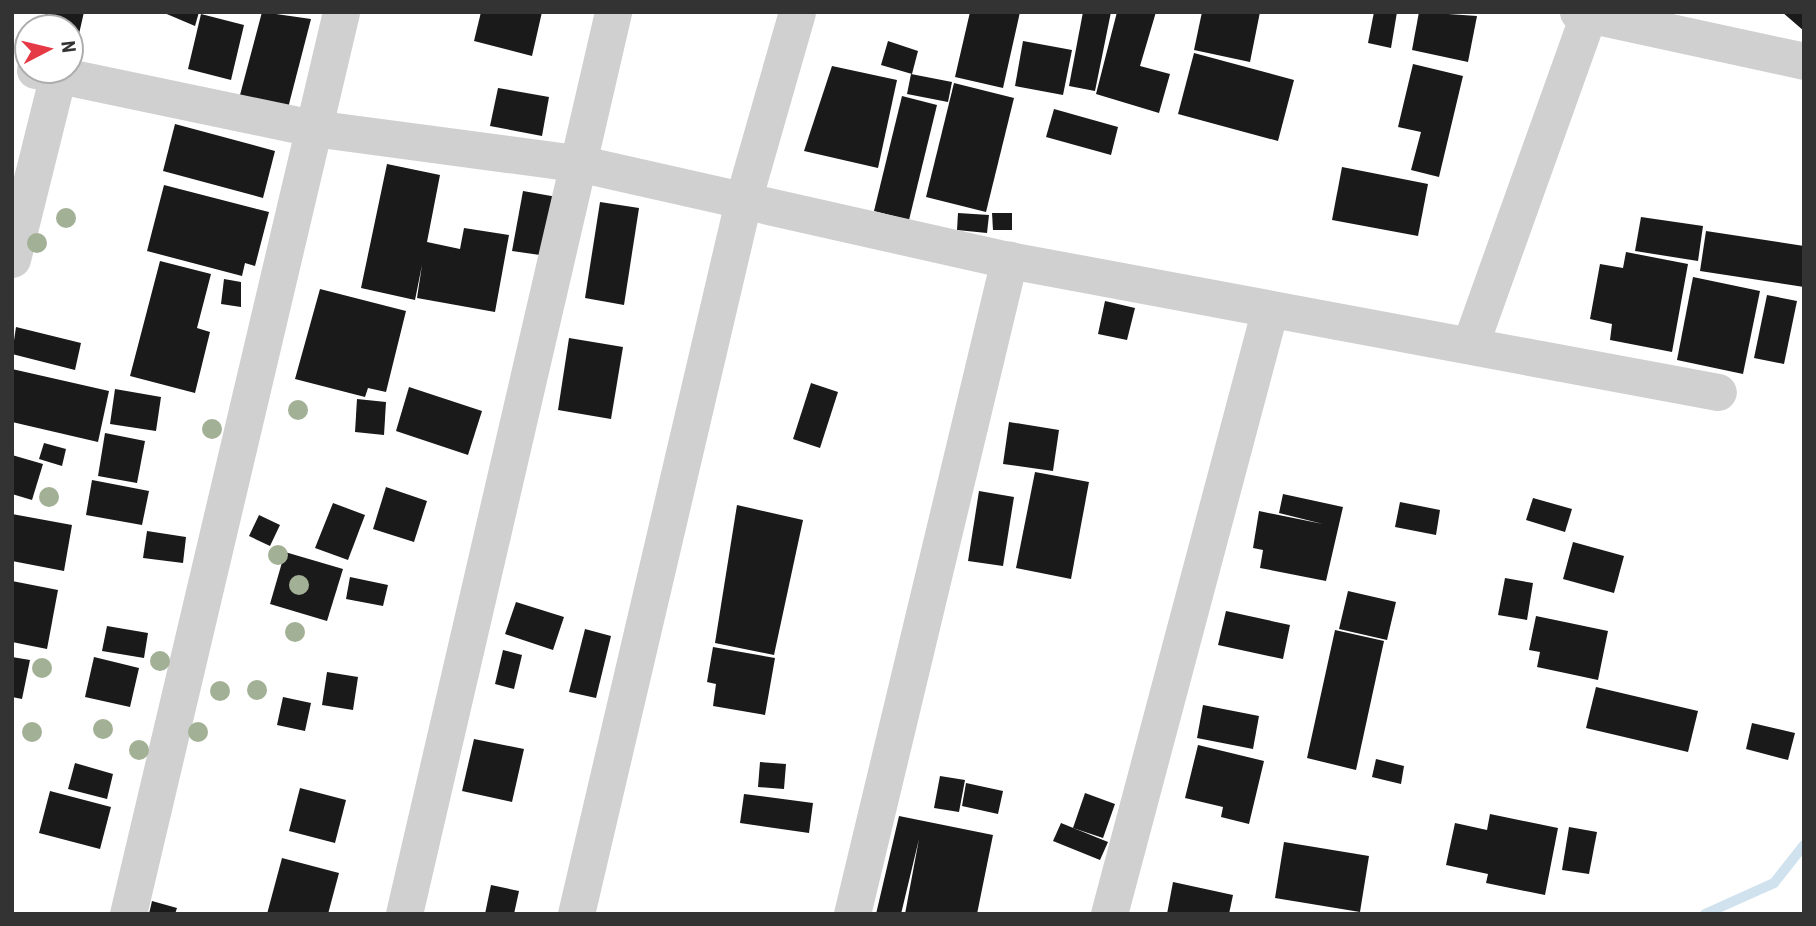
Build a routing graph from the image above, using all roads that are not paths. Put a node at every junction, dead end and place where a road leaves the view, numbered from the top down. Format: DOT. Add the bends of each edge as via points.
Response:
graph roads {
  1 [pos="341,12"];
  2 [pos="613,12"];
  3 [pos="797,12"];
  4 [pos="1585,13"];
  5 [pos="1804,61"];
  6 [pos="84,80"];
  7 [pos="38,84"];
  8 [pos="313,128"];
  9 [pos="582,164"];
  10 [pos="744,197"];
  11 [pos="12,259"];
  12 [pos="1009,260"];
  13 [pos="1270,309"];
  14 [pos="1469,345"];
  15 [pos="1718,391"];
  16 [pos="128,914"];
  17 [pos="404,914"];
  18 [pos="576,914"];
  19 [pos="852,914"];
  20 [pos="1109,914"];
  1 -- 8 [label="street"];
  2 -- 9 [label="street"];
  3 -- 10 [label="street"];
  4 -- 5 [label="street"];
  4 -- 14 [label="street"];
  6 -- 8 [label="street"];
  7 -- 11 [label="street"];
  8 -- 9 [label="street"];
  8 -- 16 [label="street"];
  9 -- 10 [label="street"];
  9 -- 17 [label="street"];
  10 -- 12 [label="street"];
  10 -- 18 [label="street"];
  12 -- 13 [label="street"];
  12 -- 19 [label="street"];
  13 -- 14 [label="street"];
  13 -- 20 [label="street"];
  14 -- 15 [label="street"];
}
